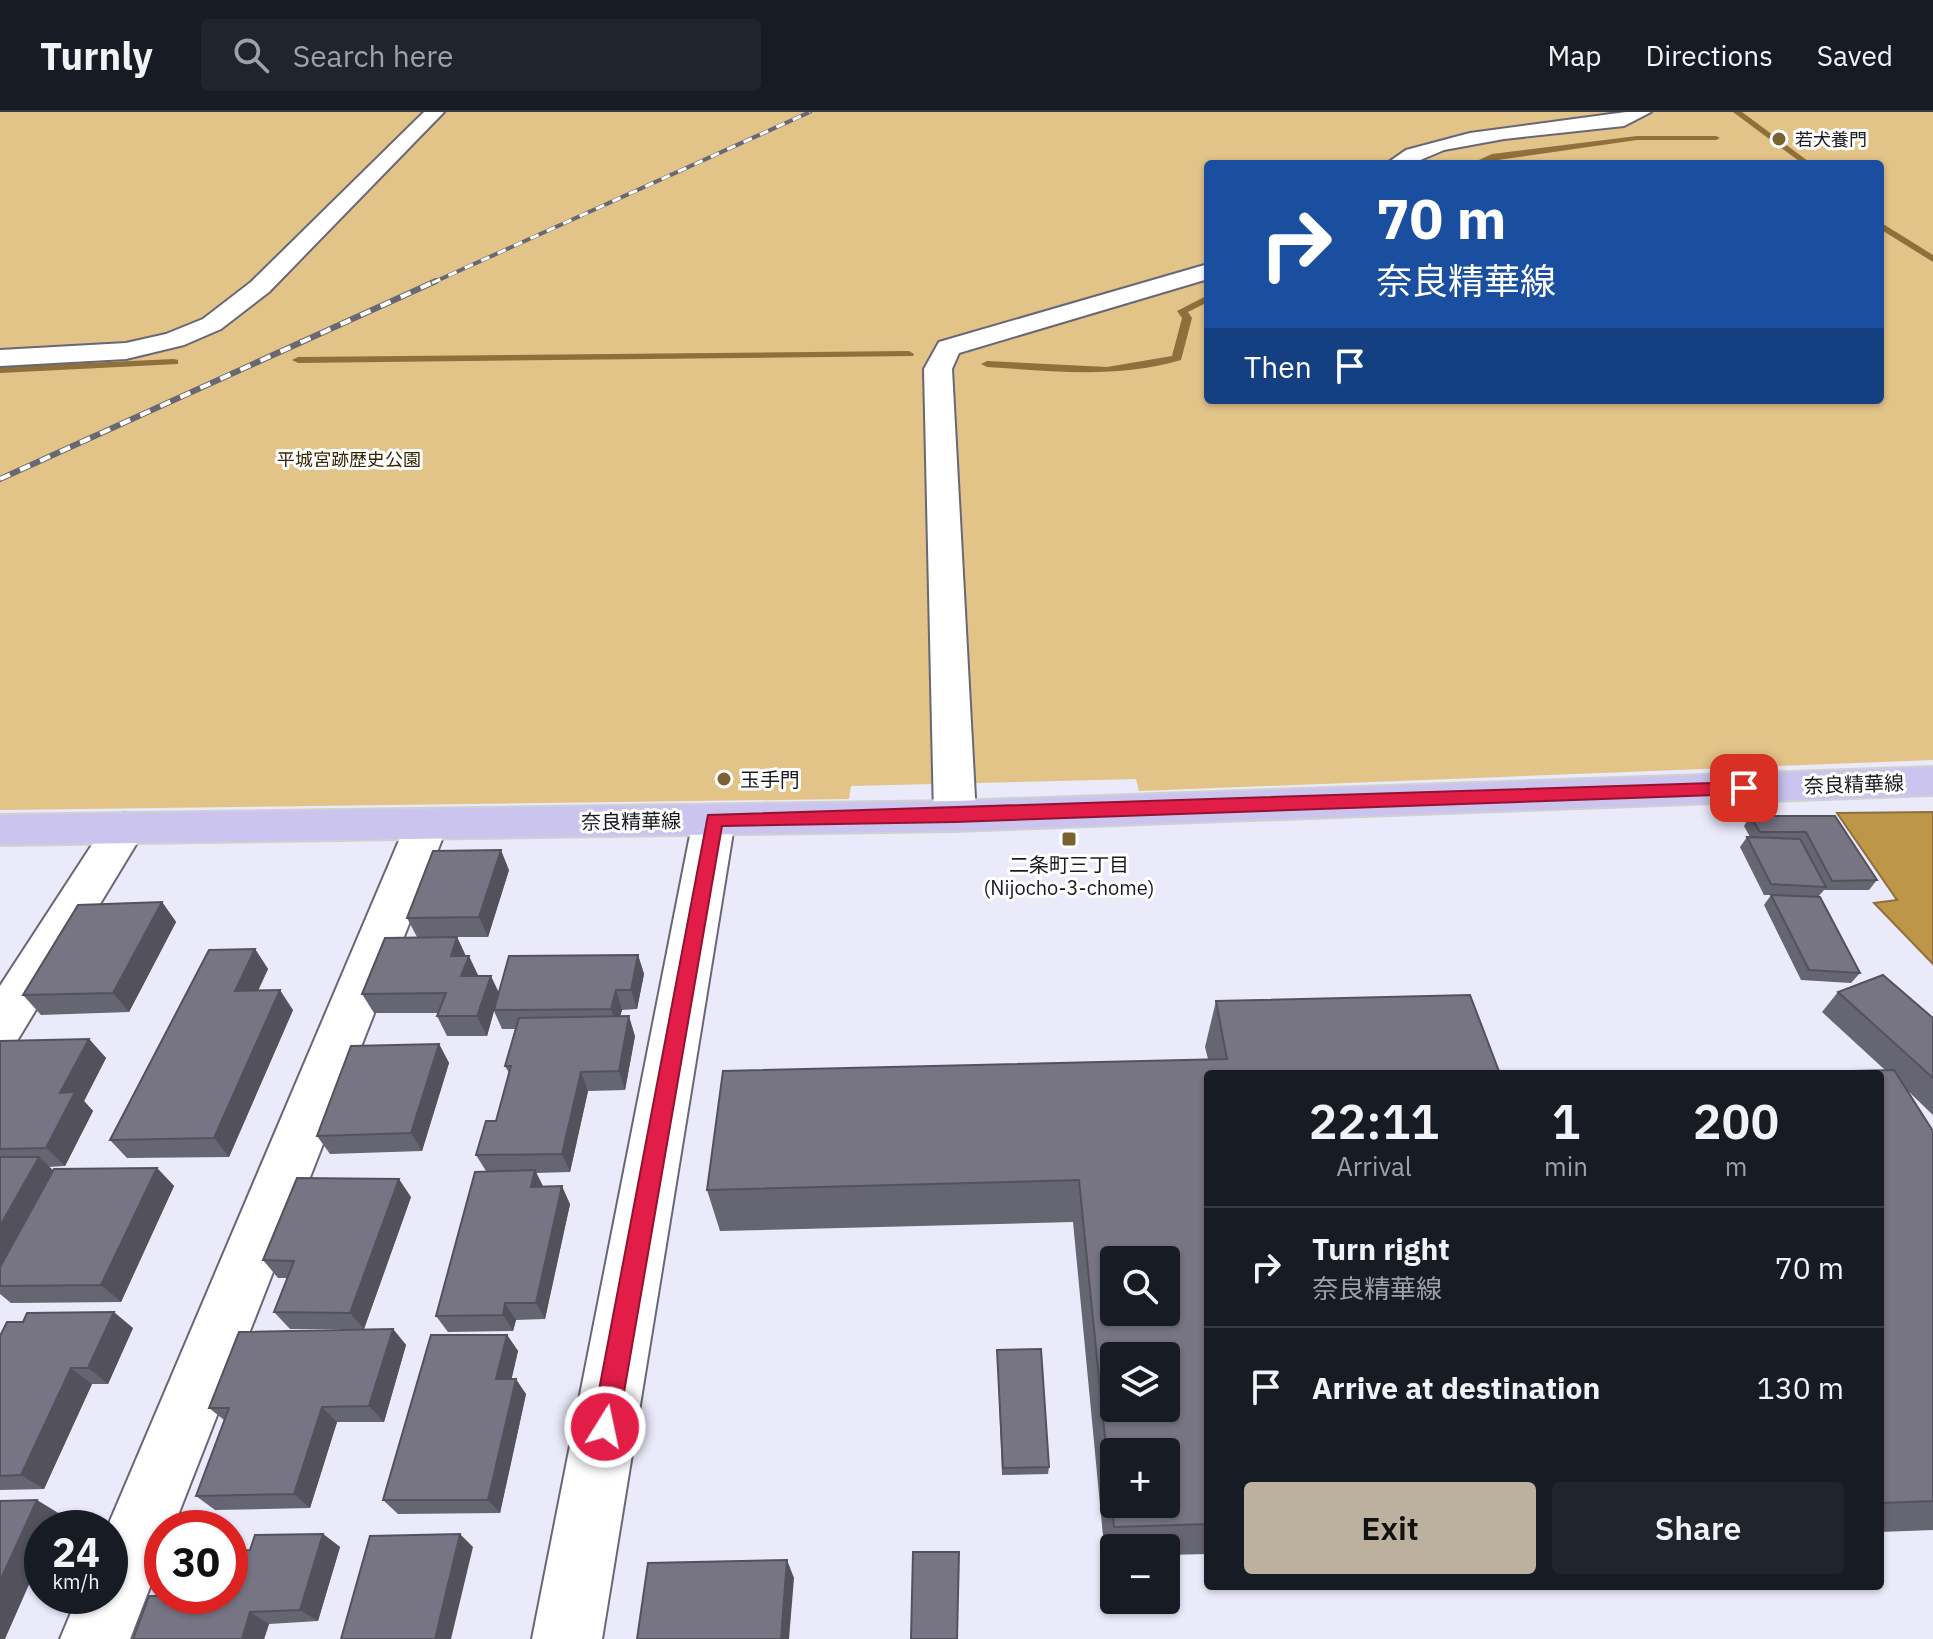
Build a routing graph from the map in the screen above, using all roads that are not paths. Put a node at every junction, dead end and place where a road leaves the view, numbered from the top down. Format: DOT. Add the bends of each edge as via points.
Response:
graph roads {
  1 [pos="435,112"];
  2 [pos="1642,112"];
  3 [pos="1401,160"];
  4 [pos="1204,272"];
  5 [pos="0,358"];
  6 [pos="1933,781"];
  7 [pos="955,816"];
  8 [pos="714,820"];
  9 [pos="427,824"];
  10 [pos="125,828"];
  11 [pos="0,830"];
  12 [pos="0,1027"];
  13 [pos="95,1639"];
  14 [pos="567,1639"];
  1 -- 5 [label="street" via="235,310 198,331 145,347"];
  2 -- 3 [label="street" via="1624,120 1469,139"];
  4 -- 7 [label="street" via="948,348 938,369"];
  6 -- 7 [label="main road, 奈良精華線"];
  7 -- 8 [label="main road, 奈良精華線"];
  8 -- 9 [label="main road, 奈良精華線"];
  8 -- 14 [label="street"];
  9 -- 10 [label="main road, 奈良精華線"];
  9 -- 13 [label="street"];
  10 -- 11 [label="main road, 奈良精華線"];
  10 -- 12 [label="street"];
}
